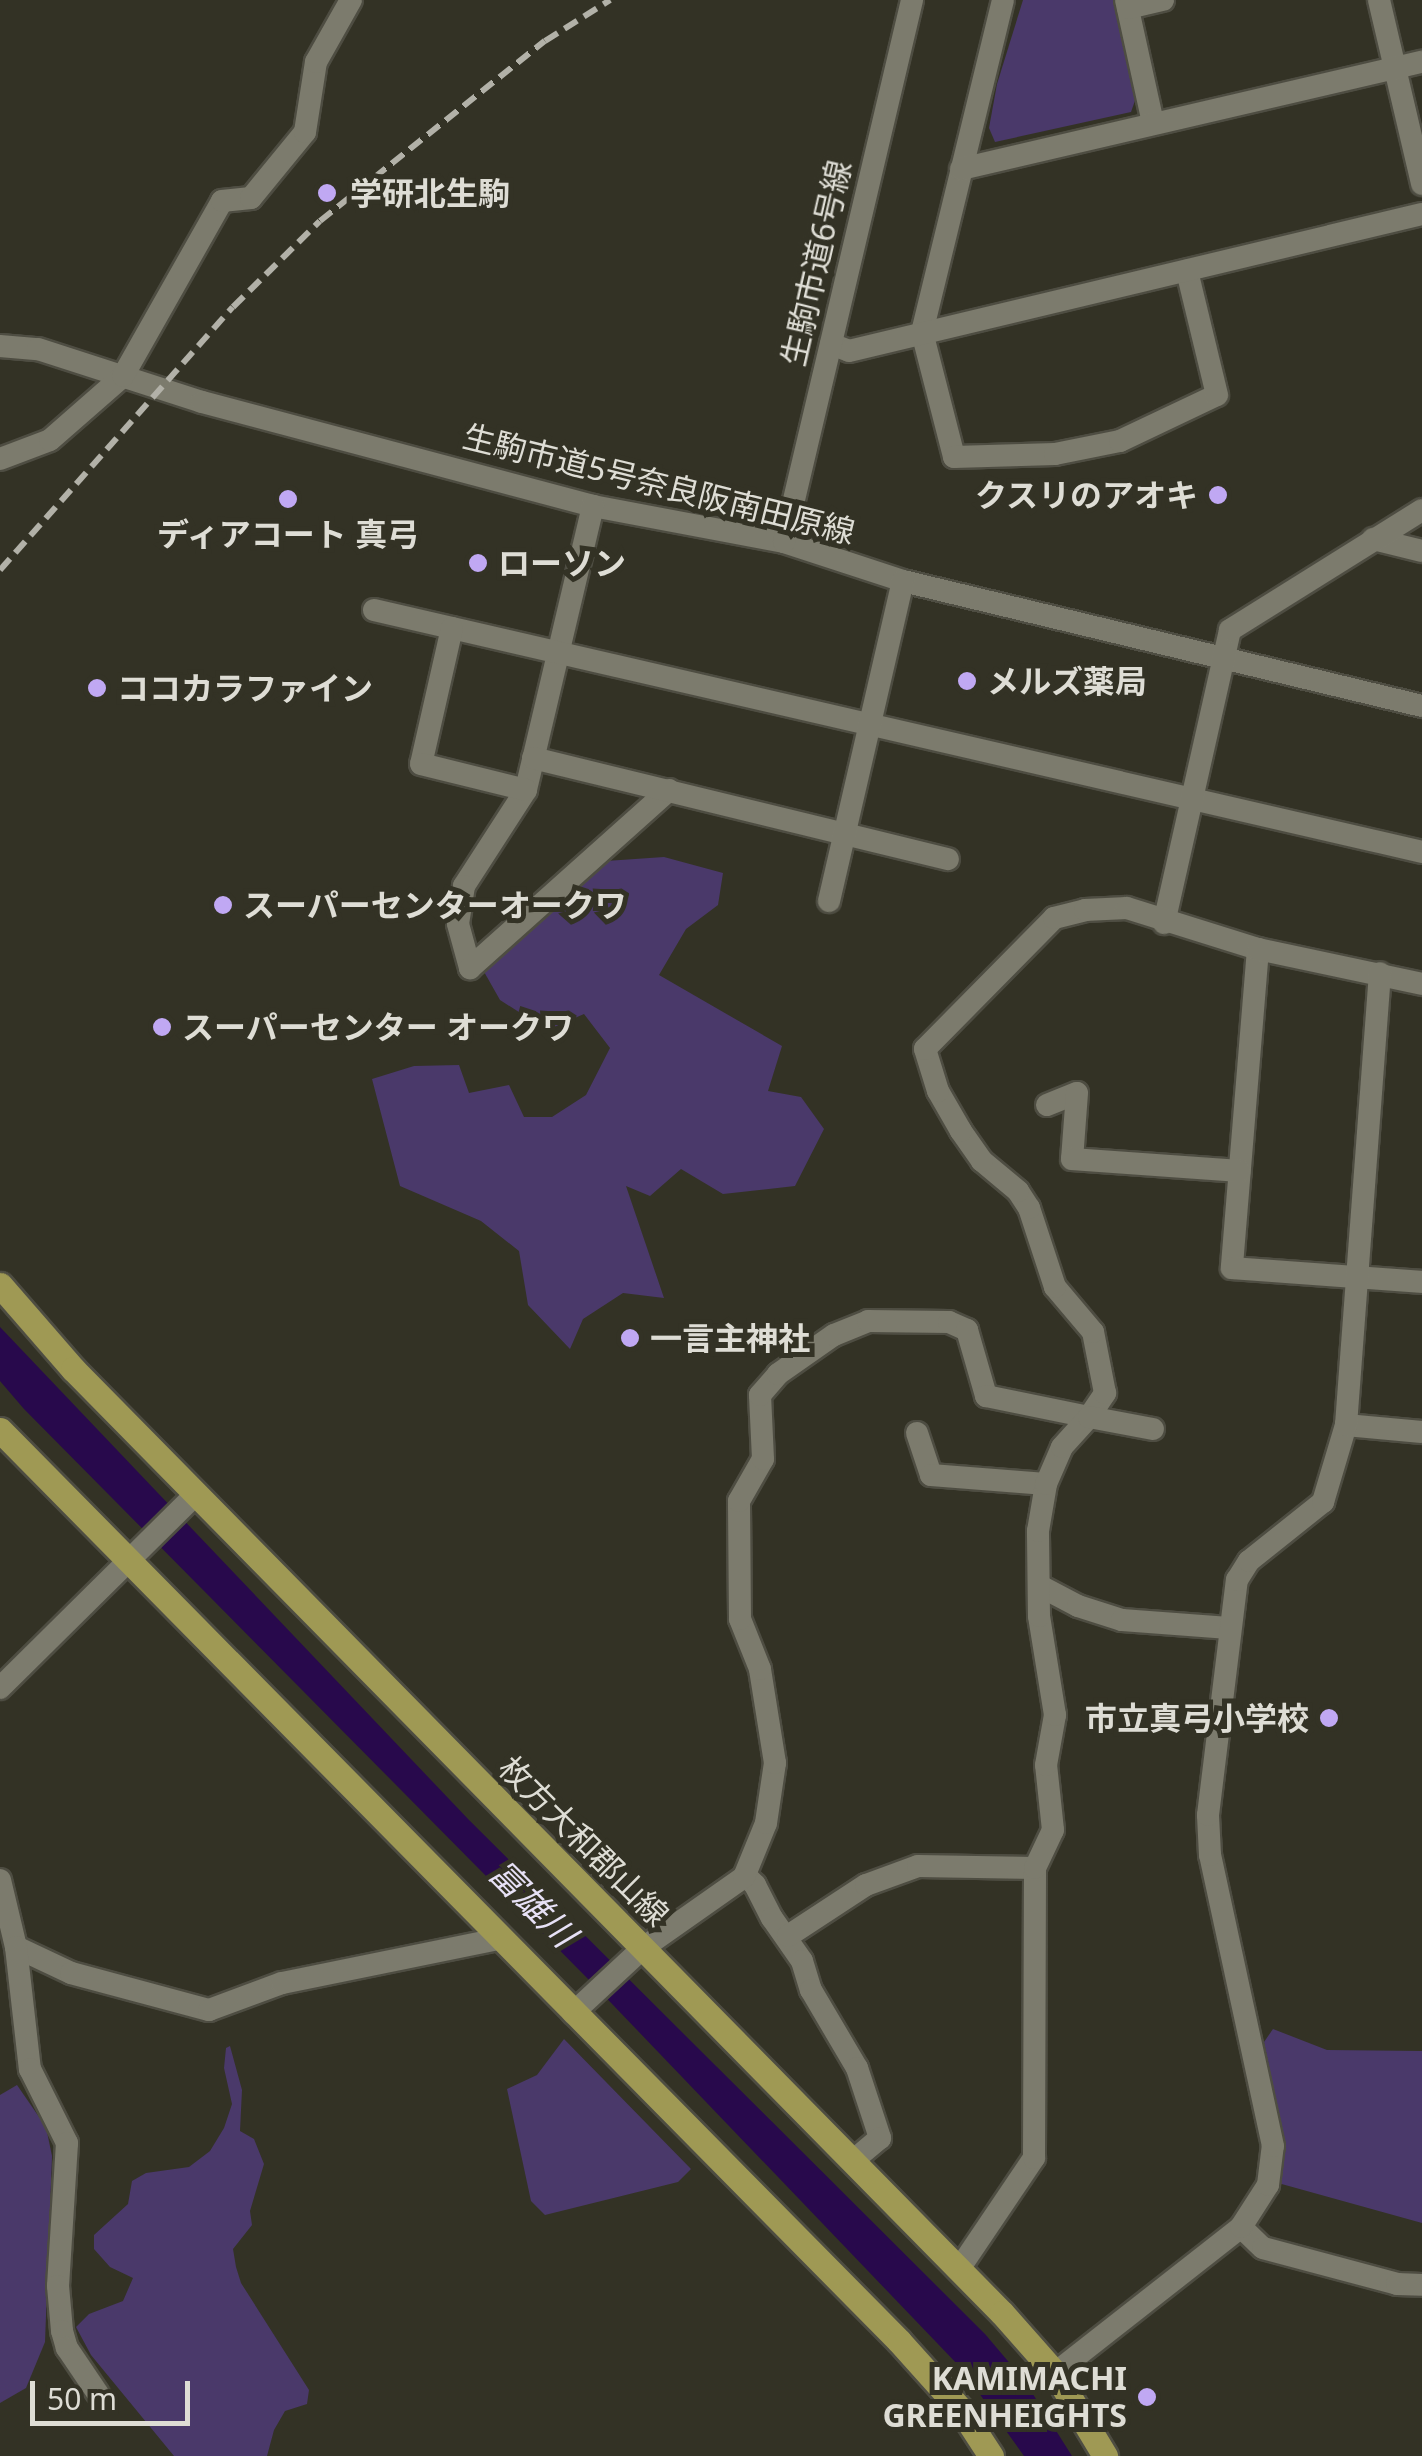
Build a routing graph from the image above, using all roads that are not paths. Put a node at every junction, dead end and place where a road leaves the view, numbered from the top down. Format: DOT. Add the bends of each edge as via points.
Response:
graph roads {
  1 [pos="350,0"];
  2 [pos="912,0"];
  3 [pos="1003,0"];
  4 [pos="1163,0"];
  5 [pos="1379,0"];
  6 [pos="1126,4"];
  7 [pos="1422,62"];
  8 [pos="1395,68"];
  9 [pos="1153,123"];
  10 [pos="961,168"];
  11 [pos="1422,184"];
  12 [pos="1422,214"];
  13 [pos="1187,272"];
  14 [pos="922,332"];
  15 [pos="831,344"];
  16 [pos="0,346"];
  17 [pos="124,376"];
  18 [pos="0,459"];
  19 [pos="593,506"];
  20 [pos="1422,510"];
  21 [pos="1373,539"];
  22 [pos="784,542"];
  23 [pos="1422,551"];
  24 [pos="903,581"];
  25 [pos="374,610"];
  26 [pos="452,628"];
  27 [pos="558,656"];
  28 [pos="1223,660"];
  29 [pos="1422,706"];
  30 [pos="872,727"];
  31 [pos="533,758"];
  32 [pos="526,790"];
  33 [pos="669,790"];
  34 [pos="1191,800"];
  35 [pos="846,832"];
  36 [pos="1422,852"];
  37 [pos="948,859"];
  38 [pos="829,900"];
  39 [pos="1164,923"];
  40 [pos="1258,949"];
  41 [pos="1380,973"];
  42 [pos="1422,984"];
  43 [pos="1047,1105"];
  44 [pos="1240,1171"];
  45 [pos="1359,1276"];
  46 [pos="1422,1282"];
  47 [pos="0,1285"];
  48 [pos="1089,1417"];
  49 [pos="1346,1425"];
  50 [pos="0,1430"];
  51 [pos="1153,1430"];
  52 [pos="917,1432"];
  53 [pos="1422,1432"];
  54 [pos="1046,1484"];
  55 [pos="196,1494"];
  56 [pos="130,1561"];
  57 [pos="1040,1586"];
  58 [pos="1229,1628"];
  59 [pos="0,1688"];
  60 [pos="1035,1868"];
  61 [pos="744,1875"];
  62 [pos="0,1880"];
  63 [pos="788,1936"];
  64 [pos="499,1939"];
  65 [pos="16,1948"];
  66 [pos="643,1948"];
  67 [pos="573,2013"];
  68 [pos="854,2160"];
  69 [pos="1241,2227"];
  70 [pos="959,2269"];
  71 [pos="1422,2285"];
  72 [pos="1055,2374"];
  73 [pos="98,2394"];
  74 [pos="991,2456"];
  75 [pos="1104,2456"];
  1 -- 17 [label="street" via="316,62 305,132 251,198 222,201"];
  2 -- 15 [label="street, 生駒市道6号線"];
  3 -- 10 [label="street"];
  4 -- 6 [label="street"];
  5 -- 8 [label="street"];
  6 -- 9 [label="street"];
  7 -- 8 [label="street"];
  8 -- 9 [label="street"];
  8 -- 11 [label="street"];
  9 -- 10 [label="street"];
  10 -- 14 [label="street"];
  12 -- 13 [label="street"];
  13 -- 14 [label="street"];
  13 -- 14 [label="street" via="1217,395 1120,441 1055,454 954,456"];
  14 -- 15 [label="street" via="849,350"];
  15 -- 22 [label="street, 生駒市道6号線"];
  16 -- 17 [label="street, 生駒市道5号奈良阪南田原線" via="38,349"];
  17 -- 18 [label="street" via="50,440"];
  17 -- 19 [label="street, 生駒市道5号奈良阪南田原線"];
  19 -- 22 [label="street, 生駒市道5号奈良阪南田原線"];
  19 -- 27 [label="street"];
  20 -- 21 [label="street"];
  21 -- 23 [label="street"];
  21 -- 28 [label="street" via="1230,630"];
  22 -- 24 [label="street, 生駒市道5号奈良阪南田原線"];
  24 -- 28 [label="street, 生駒市道5号奈良阪南田原線"];
  24 -- 30 [label="street"];
  25 -- 26 [label="street"];
  26 -- 27 [label="street"];
  26 -- 32 [label="street" via="421,764"];
  27 -- 30 [label="street"];
  27 -- 31 [label="street"];
  28 -- 29 [label="street, 生駒市道5号奈良阪南田原線"];
  28 -- 34 [label="street"];
  30 -- 34 [label="street"];
  30 -- 35 [label="street"];
  31 -- 32 [label="street"];
  31 -- 33 [label="street"];
  32 -- 33 [label="street" via="464,886 458,924 470,968"];
  33 -- 35 [label="street"];
  34 -- 36 [label="street"];
  34 -- 39 [label="street"];
  35 -- 37 [label="street"];
  35 -- 38 [label="street"];
  39 -- 40 [label="street"];
  39 -- 48 [label="street" via="1128,908 1054,918 925,1049 961,1131 1029,1208 1055,1287 1093,1332 1105,1393"];
  40 -- 41 [label="street"];
  40 -- 44 [label="street"];
  41 -- 42 [label="street"];
  41 -- 45 [label="street"];
  43 -- 44 [label="street" via="1077,1094 1072,1159"];
  44 -- 45 [label="street" via="1232,1268"];
  45 -- 46 [label="street"];
  45 -- 49 [label="street"];
  47 -- 55 [label="main road, 枚方大和郡山線"];
  48 -- 51 [label="street"];
  48 -- 54 [label="street" via="1062,1447"];
  48 -- 61 [label="street" via="986,1396 967,1330 949,1322 868,1321 834,1335 760,1395 763,1459 739,1501 740,1620 760,1669 775,1763 766,1823"];
  49 -- 53 [label="street"];
  49 -- 58 [label="street" via="1323,1502 1249,1561 1237,1580"];
  50 -- 56 [label="main road"];
  52 -- 54 [label="street" via="931,1475"];
  54 -- 57 [label="street" via="1038,1531"];
  55 -- 56 [label="street"];
  55 -- 66 [label="main road, 枚方大和郡山線"];
  56 -- 59 [label="street"];
  56 -- 64 [label="main road"];
  57 -- 58 [label="street" via="1122,1620"];
  57 -- 60 [label="street" via="1054,1715 1046,1765 1053,1830"];
  58 -- 69 [label="street" via="1208,1814 1210,1855 1273,2146 1268,2185"];
  60 -- 63 [label="street" via="918,1866 866,1886"];
  60 -- 70 [label="street" via="1034,2158"];
  61 -- 63 [label="street"];
  61 -- 66 [label="street"];
  62 -- 65 [label="street"];
  63 -- 68 [label="street" via="857,2068 880,2138"];
  64 -- 65 [label="street" via="282,1983 209,2010 71,1972"];
  64 -- 67 [label="main road"];
  65 -- 73 [label="street" via="30,2069 67,2143 58,2286 62,2331"];
  66 -- 67 [label="street"];
  66 -- 68 [label="main road, 枚方大和郡山線"];
  67 -- 74 [label="main road" via="899,2342 961,2410"];
  68 -- 70 [label="main road, 枚方大和郡山線"];
  69 -- 71 [label="street" via="1262,2248"];
  69 -- 72 [label="street"];
  70 -- 72 [label="main road, 枚方大和郡山線"];
  72 -- 75 [label="main road, 枚方大和郡山線"];
}
